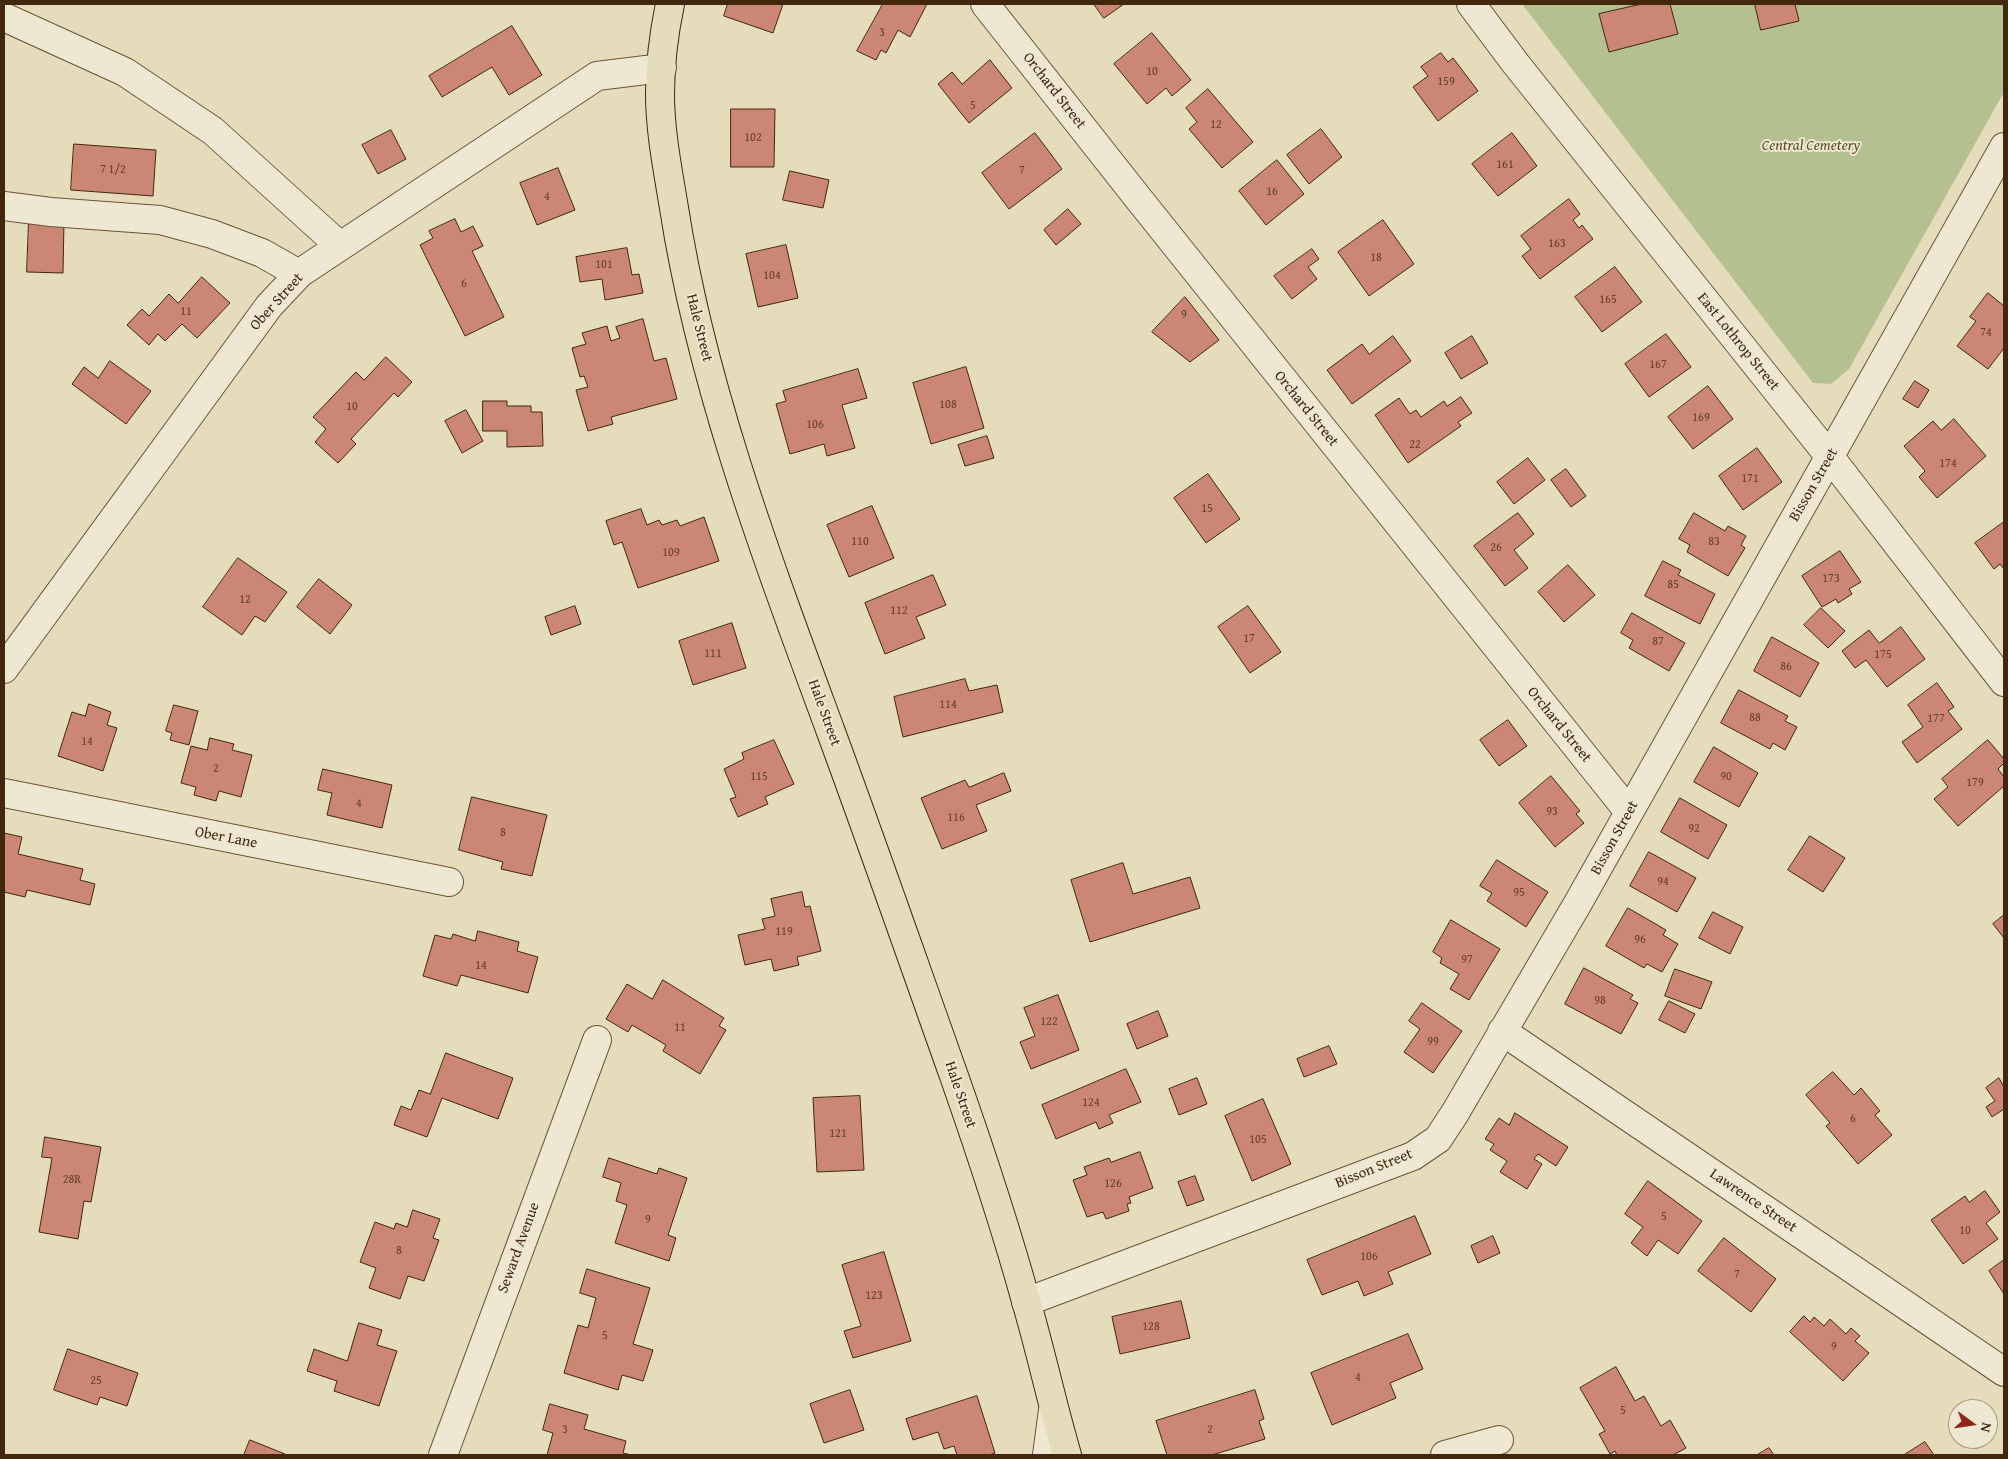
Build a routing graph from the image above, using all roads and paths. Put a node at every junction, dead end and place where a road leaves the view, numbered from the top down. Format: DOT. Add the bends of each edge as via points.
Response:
graph roads {
  1 [pos="670,4"];
  2 [pos="985,4"];
  3 [pos="1470,4"];
  4 [pos="4,17"];
  5 [pos="662,68"];
  6 [pos="2004,147"];
  7 [pos="4,206"];
  8 [pos="340,246"];
  9 [pos="299,274"];
  10 [pos="1830,457"];
  11 [pos="4,669"];
  12 [pos="2004,682"];
  13 [pos="4,793"];
  14 [pos="1629,812"];
  15 [pos="449,882"];
  16 [pos="1502,1031"];
  17 [pos="596,1040"];
  18 [pos="1026,1302"];
  19 [pos="2004,1372"];
  20 [pos="1053,1410"];
  21 [pos="1498,1440"];
  22 [pos="443,1455"];
  23 [pos="1047,1455"];
  24 [pos="1067,1455"];
  25 [pos="1446,1455"];
  1 -- 5 [label="main road, Hale Street"];
  2 -- 14 [label="street, Orchard Street"];
  3 -- 10 [label="street, East Lothrop Street"];
  4 -- 8 [label="street" via="125,72 213,131"];
  5 -- 8 [label="street, Ober Street" via="597,76"];
  5 -- 18 [label="main road, Hale Street" via="660,94 666,159 681,257 717,398 775,579 964,1104"];
  6 -- 10 [label="street, Bisson Street"];
  7 -- 9 [label="street" via="160,220 212,234 262,253"];
  8 -- 9 [label="street, Ober Street"];
  9 -- 11 [label="street, Ober Street" via="269,306"];
  10 -- 12 [label="street, East Lothrop Street"];
  10 -- 14 [label="street, Bisson Street"];
  13 -- 15 [label="street, Ober Lane"];
  14 -- 16 [label="street, Bisson Street"];
  16 -- 18 [label="street, Bisson Street" via="1438,1139 1412,1156"];
  16 -- 19 [label="street, Lawrence Street"];
  17 -- 22 [label="street, Seward Avenue"];
  18 -- 20 [label="main road, Hale Street"];
  20 -- 23 [label="street, Hale Street"];
  20 -- 24 [label="main road, Hale Street"];
  21 -- 25 [label="street"];
}
